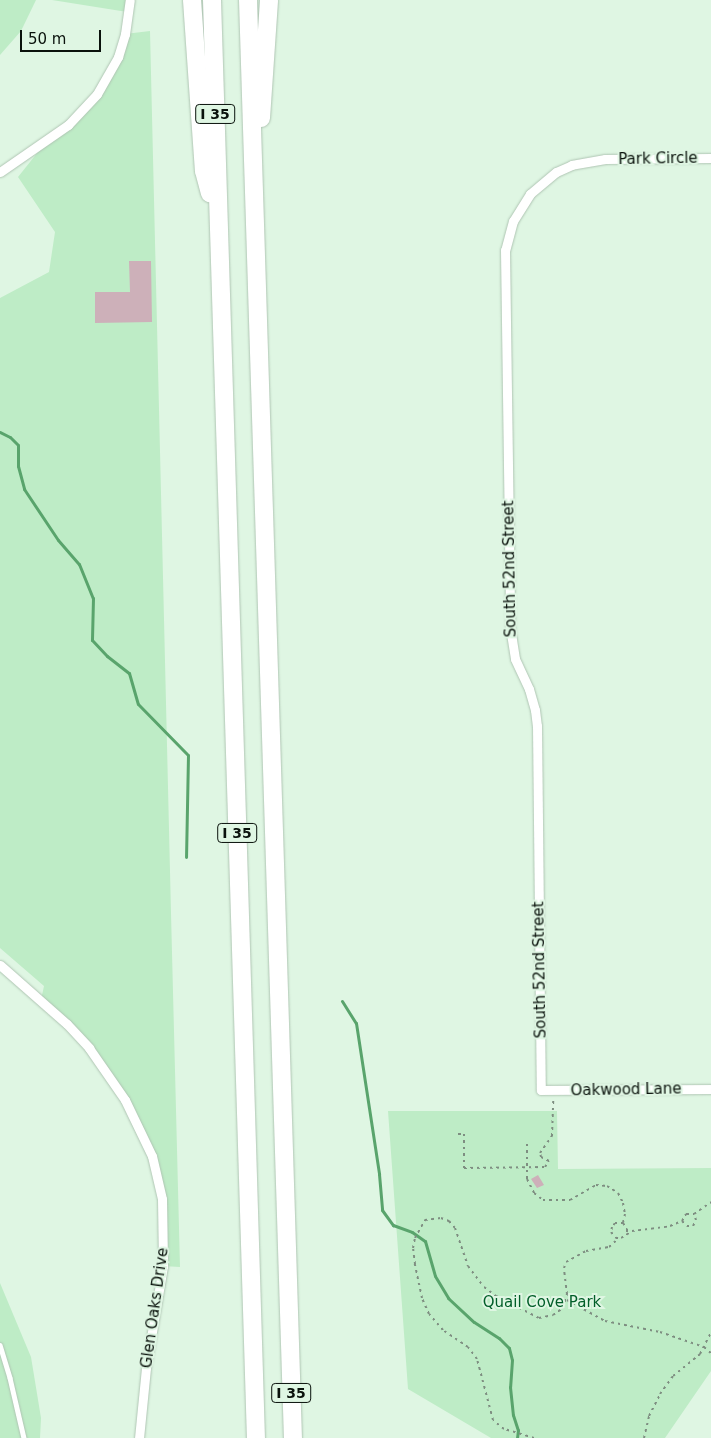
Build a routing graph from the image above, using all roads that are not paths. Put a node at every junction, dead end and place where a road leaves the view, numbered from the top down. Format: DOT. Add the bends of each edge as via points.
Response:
graph roads {
  1 [pos="130,0"];
  2 [pos="192,0"];
  3 [pos="212,0"];
  4 [pos="248,0"];
  5 [pos="269,0"];
  6 [pos="711,158"];
  7 [pos="604,160"];
  8 [pos="0,172"];
  9 [pos="254,223"];
  10 [pos="218,227"];
  11 [pos="0,965"];
  12 [pos="711,1089"];
  13 [pos="541,1090"];
  14 [pos="0,1345"];
  15 [pos="24,1438"];
  16 [pos="139,1438"];
  17 [pos="256,1438"];
  18 [pos="293,1438"];
  1 -- 8 [label="street" via="118,57 97,94 68,126"];
  2 -- 10 [label="highway" via="204,171"];
  3 -- 10 [label="highway, I 35"];
  4 -- 9 [label="highway, I 35"];
  5 -- 9 [label="highway"];
  6 -- 7 [label="street, Park Circle"];
  7 -- 13 [label="street, South 52nd Street" via="572,165 542,182 520,207 505,250 510,627 515,659 535,710"];
  9 -- 18 [label="highway, I 35"];
  10 -- 17 [label="highway, I 35"];
  11 -- 16 [label="street, Glen Oaks Drive" via="67,1024 104,1067 141,1128 157,1171 162,1199 163,1266 146,1368"];
  12 -- 13 [label="street, Oakwood Lane"];
  14 -- 15 [label="lane"];
}
